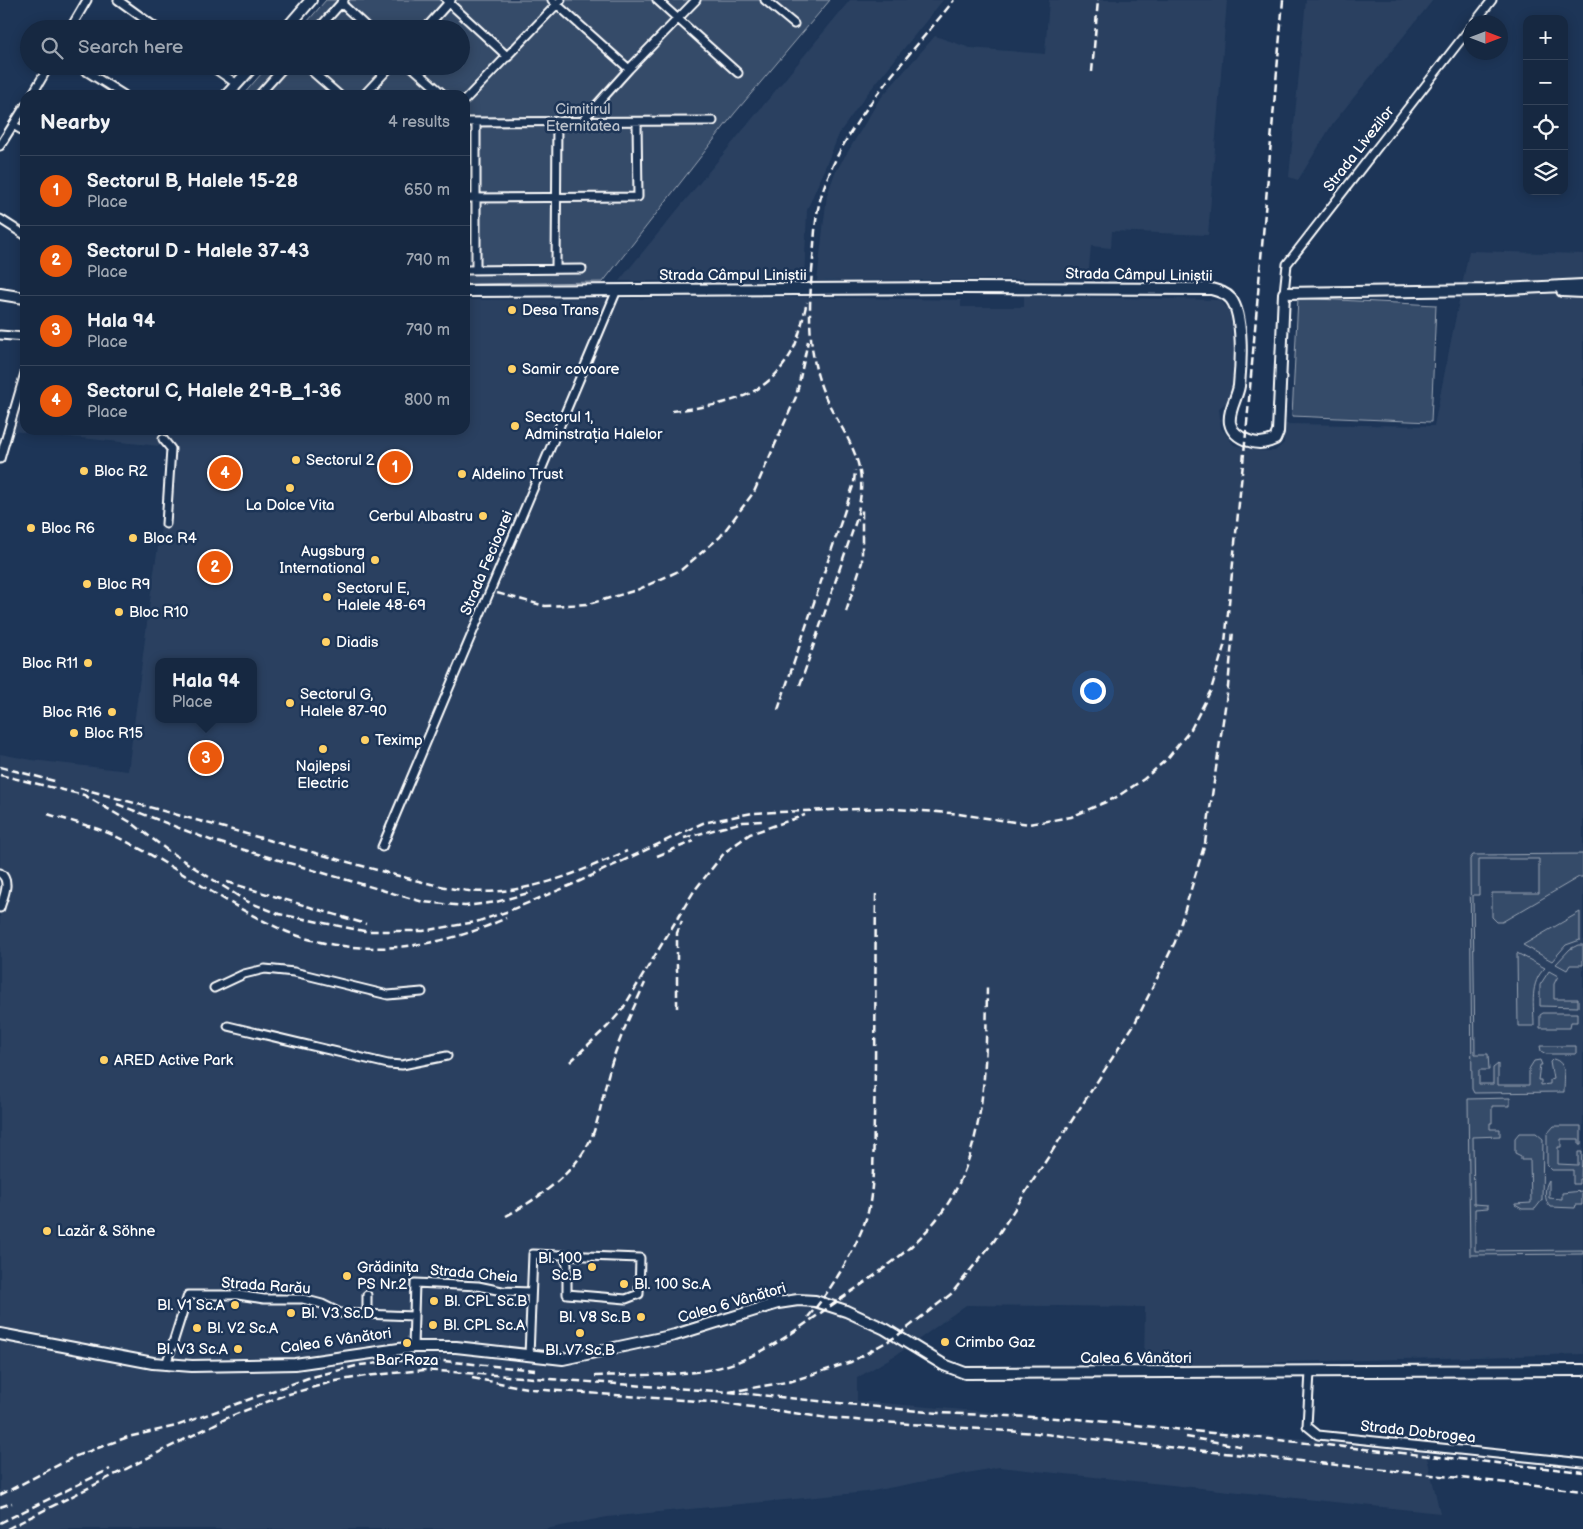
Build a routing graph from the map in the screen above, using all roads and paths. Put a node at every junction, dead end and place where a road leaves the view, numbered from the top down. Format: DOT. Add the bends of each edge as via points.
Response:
graph roads {
  1 [pos="86,0"];
  2 [pos="118,0"];
  3 [pos="309,0"];
  4 [pos="657,0"];
  5 [pos="696,0"];
  6 [pos="765,0"];
  7 [pos="1492,0"];
  8 [pos="449,1"];
  9 [pos="557,1"];
  10 [pos="342,2"];
  11 [pos="1480,15"];
  12 [pos="678,18"];
  13 [pos="75,20"];
  14 [pos="146,20"];
  15 [pos="293,20"];
  16 [pos="326,20"];
  17 [pos="360,20"];
  18 [pos="433,20"];
  19 [pos="469,20"];
  20 [pos="470,21"];
  21 [pos="794,24"];
  22 [pos="1463,37"];
  23 [pos="508,57"];
  24 [pos="628,69"];
  25 [pos="738,73"];
  26 [pos="44,75"];
  27 [pos="92,75"];
  28 [pos="224,75"];
  29 [pos="245,75"];
  30 [pos="277,75"];
  31 [pos="316,75"];
  32 [pos="383,75"];
  33 [pos="421,75"];
  34 [pos="237,84"];
  35 [pos="35,90"];
  36 [pos="116,90"];
  37 [pos="232,90"];
  38 [pos="263,90"];
  39 [pos="333,90"];
  40 [pos="369,90"];
  41 [pos="438,90"];
  42 [pos="470,95"];
  43 [pos="20,115"];
  44 [pos="584,120"];
  45 [pos="557,121"];
  46 [pos="713,121"];
  47 [pos="470,122"];
  48 [pos="476,122"];
  49 [pos="637,122"];
  50 [pos="14,125"];
  51 [pos="20,129"];
  52 [pos="0,146"];
  53 [pos="556,197"];
  54 [pos="470,198"];
  55 [pos="475,198"];
  56 [pos="0,219"];
  57 [pos="20,232"];
  58 [pos="556,269"];
  59 [pos="582,269"];
  60 [pos="470,270"];
  61 [pos="476,270"];
  62 [pos="1583,285"];
  63 [pos="1533,288"];
  64 [pos="617,290"];
  65 [pos="470,291"];
  66 [pos="1583,292"];
  67 [pos="1284,293"];
  68 [pos="0,294"];
  69 [pos="20,297"];
  70 [pos="0,335"];
  71 [pos="20,337"];
  72 [pos="20,390"];
  73 [pos="163,439"];
  74 [pos="0,459"];
  75 [pos="166,524"];
  76 [pos="382,847"];
  77 [pos="0,873"];
  78 [pos="0,908"];
  79 [pos="214,988"];
  80 [pos="422,992"];
  81 [pos="228,1026"];
  82 [pos="447,1056"];
  83 [pos="563,1255"];
  84 [pos="531,1292"];
  85 [pos="367,1295"];
  86 [pos="367,1314"];
  87 [pos="413,1316"];
  88 [pos="0,1334"];
  89 [pos="413,1347"];
  90 [pos="529,1356"];
  91 [pos="166,1365"];
  92 [pos="1583,1370"];
  93 [pos="1310,1372"];
  94 [pos="1583,1463"];
  1 -- 13 [label="street"];
  2 -- 14 [label="street"];
  3 -- 15 [label="main road"];
  4 -- 12 [label="street"];
  5 -- 12 [label="street"];
  6 -- 21 [label="street"];
  7 -- 11 [label="street"];
  8 -- 18 [label="street"];
  8 -- 19 [label="street"];
  9 -- 23 [label="street"];
  9 -- 24 [label="street"];
  10 -- 16 [label="street"];
  10 -- 17 [label="street"];
  12 -- 24 [label="street"];
  12 -- 25 [label="street"];
  20 -- 23 [label="street"];
  22 -- 67 [label="street, Strada Livezilor" via="1286,264"];
  23 -- 42 [label="street"];
  24 -- 44 [label="street"];
  26 -- 35 [label="street"];
  27 -- 36 [label="street"];
  28 -- 34 [label="street"];
  29 -- 34 [label="main road"];
  30 -- 38 [label="street"];
  31 -- 39 [label="street"];
  32 -- 40 [label="street"];
  33 -- 41 [label="street"];
  34 -- 37 [label="main road"];
  43 -- 50 [label="street"];
  44 -- 45 [label="street"];
  44 -- 49 [label="street"];
  45 -- 48 [label="street"];
  45 -- 53 [label="street"];
  46 -- 49 [label="street"];
  47 -- 48 [label="street"];
  48 -- 55 [label="street"];
  49 -- 53 [label="street" via="638,197"];
  50 -- 51 [label="street"];
  50 -- 52 [label="street"];
  53 -- 55 [label="street"];
  53 -- 58 [label="street"];
  54 -- 55 [label="street"];
  55 -- 61 [label="street"];
  56 -- 57 [label="street"];
  58 -- 59 [label="street"];
  58 -- 61 [label="street"];
  60 -- 61 [label="street"];
  62 -- 63 [label="main road"];
  63 -- 66 [label="main road"];
  63 -- 67 [label="main road"];
  64 -- 65 [label="main road, Strada Câmpul Liniștii"];
  64 -- 67 [label="main road, Strada Câmpul Liniștii" via="1104,288 1218,291 1232,300 1239,317 1239,386 1231,416 1232,428 1239,436 1263,443 1275,439 1278,432"];
  64 -- 76 [label="street, Strada Fecioarei"];
  68 -- 69 [label="main road"];
  70 -- 71 [label="street"];
  72 -- 74 [label="street"];
  73 -- 75 [label="street" via="171,449"];
  77 -- 78 [label="street" via="7,883"];
  79 -- 80 [label="street" via="238,976 265,969 294,972 388,996"];
  81 -- 82 [label="street" via="388,1064 402,1065"];
  83 -- 83 [label="street" via="640,1258 639,1294 626,1299 567,1294 567,1264"];
  83 -- 84 [label="street" via="533,1254"];
  84 -- 87 [label="street, Strada Cheia" via="415,1283"];
  84 -- 90 [label="street"];
  85 -- 86 [label="street"];
  86 -- 87 [label="street, Strada Rarău"];
  86 -- 91 [label="street, Strada Rarău" via="340,1313 303,1299 188,1295"];
  87 -- 89 [label="street"];
  88 -- 91 [label="main road, Calea 6 Vânători"];
  89 -- 90 [label="main road, Calea 6 Vânători" via="456,1347"];
  89 -- 91 [label="main road, Calea 6 Vânători" via="295,1364"];
  90 -- 93 [label="main road, Calea 6 Vânători" via="574,1358 675,1335 778,1303 798,1300 816,1301 854,1314 944,1365 965,1373"];
  92 -- 93 [label="main road, Calea 6 Vânători"];
  93 -- 94 [label="street, Strada Dobrogea" via="1307,1426 1318,1435"];
}
